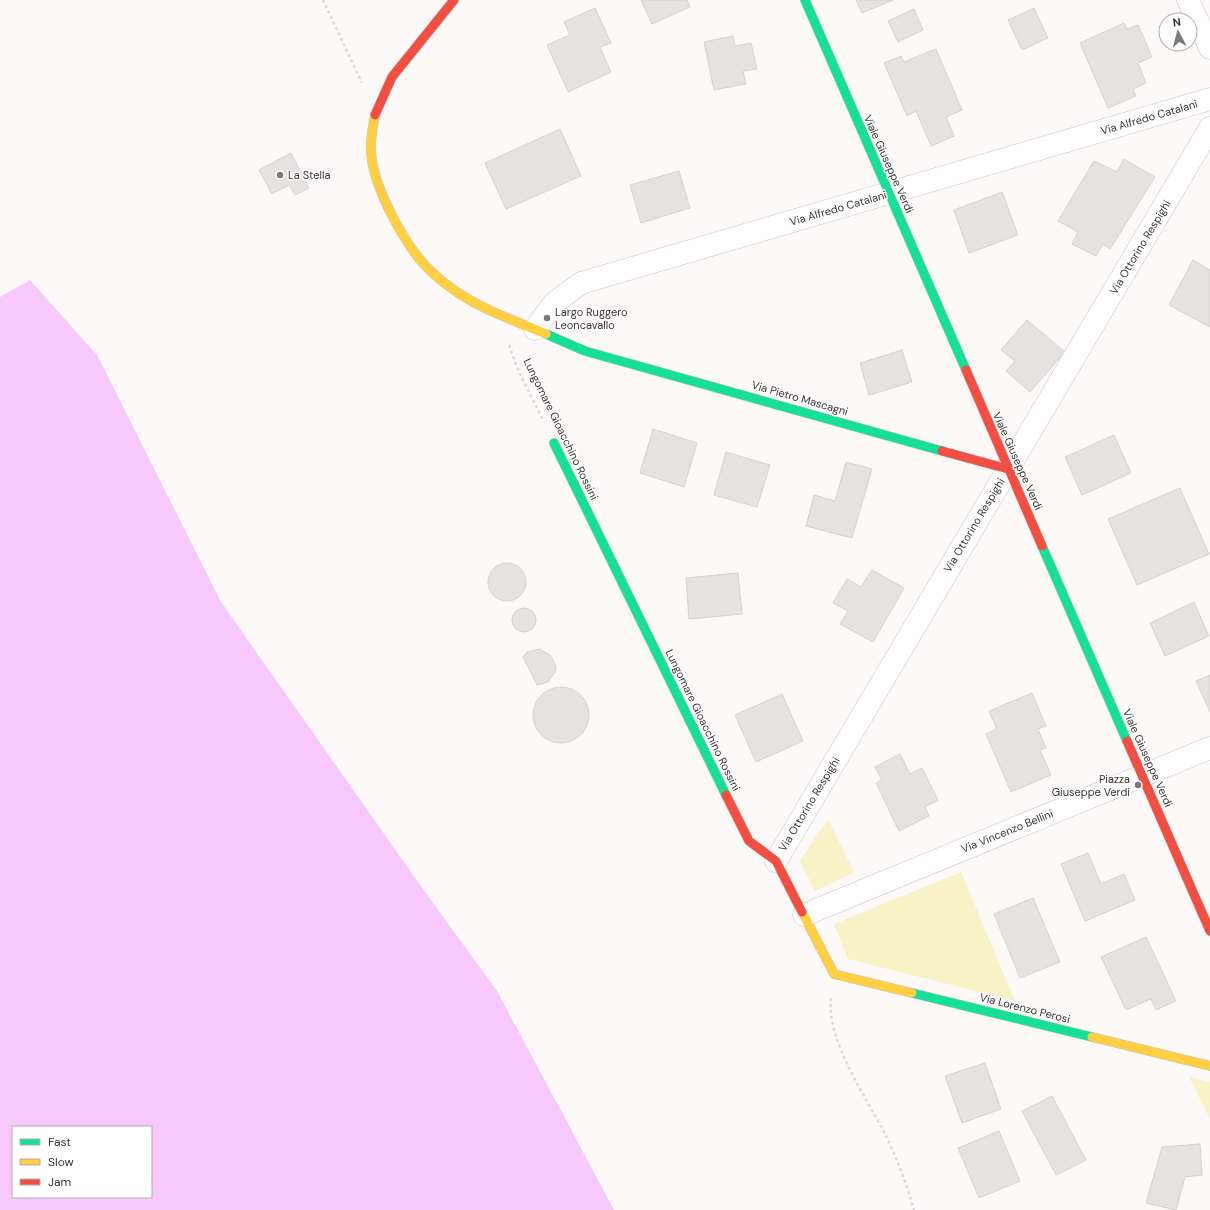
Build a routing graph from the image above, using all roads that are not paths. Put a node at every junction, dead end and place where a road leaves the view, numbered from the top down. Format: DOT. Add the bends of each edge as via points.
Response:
graph roads {
  1 [pos="454,0"];
  2 [pos="804,0"];
  3 [pos="1188,0"];
  4 [pos="1210,48"];
  5 [pos="1210,99"];
  6 [pos="1210,128"];
  7 [pos="889,193"];
  8 [pos="535,329"];
  9 [pos="554,443"];
  10 [pos="1008,468"];
  11 [pos="1210,748"];
  12 [pos="1143,775"];
  13 [pos="776,861"];
  14 [pos="804,915"];
  15 [pos="1210,931"];
  16 [pos="1210,1066"];
  1 -- 8 [label="street" via="392,77 376,112 371,152 376,175 404,237 433,274 461,294"];
  2 -- 7 [label="street, Viale Giuseppe Verdi"];
  3 -- 4 [label="street"];
  5 -- 7 [label="street, Via Alfredo Catalani"];
  6 -- 10 [label="street, Via Ottorino Respighi"];
  7 -- 8 [label="street, Via Alfredo Catalani" via="581,283 554,303"];
  7 -- 10 [label="street, Viale Giuseppe Verdi"];
  8 -- 10 [label="street, Via Pietro Mascagni" via="585,351"];
  9 -- 13 [label="street, Lungomare Gioacchino Rossini" via="749,841"];
  10 -- 12 [label="street, Viale Giuseppe Verdi"];
  10 -- 13 [label="street, Via Ottorino Respighi"];
  11 -- 12 [label="street, Via Vincenzo Bellini"];
  12 -- 14 [label="street, Via Vincenzo Bellini"];
  12 -- 15 [label="street, Viale Giuseppe Verdi"];
  13 -- 14 [label="street"];
  14 -- 16 [label="street, Via Lorenzo Perosi" via="834,974"];
}
